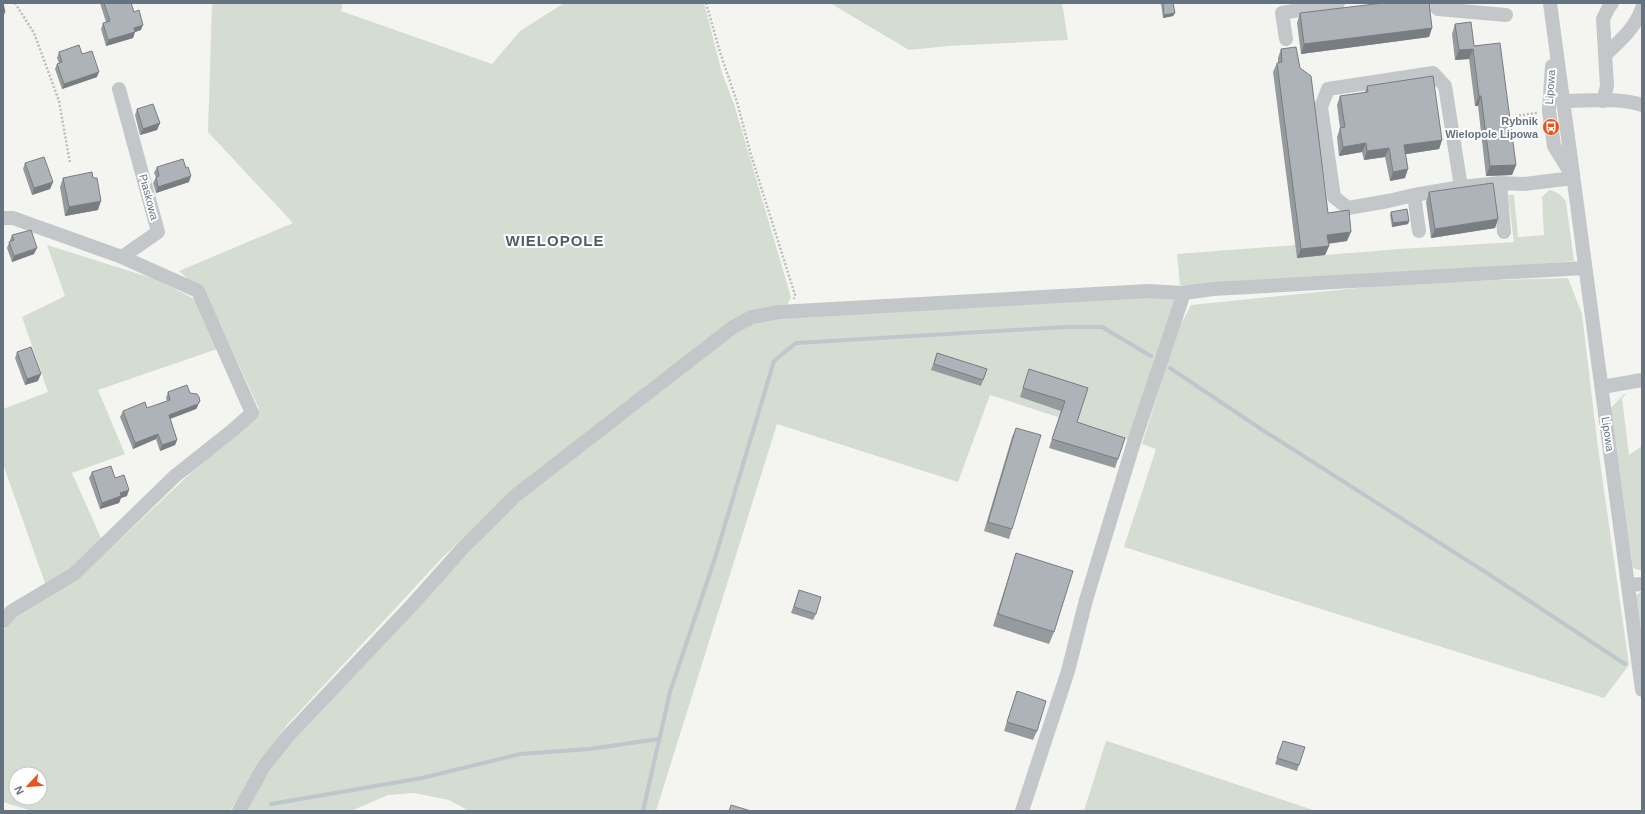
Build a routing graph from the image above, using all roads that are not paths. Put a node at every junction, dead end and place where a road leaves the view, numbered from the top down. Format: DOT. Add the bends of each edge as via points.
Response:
graph roads {
  1 [pos="1338,3"];
  2 [pos="1432,3"];
  3 [pos="1550,3"];
  4 [pos="1612,3"];
  5 [pos="1642,8"];
  6 [pos="1506,15"];
  7 [pos="1554,38"];
  8 [pos="1286,39"];
  9 [pos="1606,54"];
  10 [pos="119,89"];
  11 [pos="1563,101"];
  12 [pos="1603,101"];
  13 [pos="1642,105"];
  14 [pos="1573,178"];
  15 [pos="1500,183"];
  16 [pos="1460,188"];
  17 [pos="1414,195"];
  18 [pos="3,218"];
  19 [pos="1419,231"];
  20 [pos="1504,232"];
  21 [pos="122,257"];
  22 [pos="1585,268"];
  23 [pos="1184,293"];
  24 [pos="1642,380"];
  25 [pos="1602,387"];
  26 [pos="1642,584"];
  27 [pos="1628,586"];
  28 [pos="3,621"];
  29 [pos="1642,690"];
  30 [pos="239,811"];
  31 [pos="1022,811"];
  1 -- 8 [label="street" via="1282,13"];
  2 -- 6 [label="street" via="1438,9"];
  3 -- 7 [label="street, Lipowa"];
  4 -- 9 [label="street" via="1603,19"];
  5 -- 9 [label="street" via="1624,38"];
  7 -- 11 [label="street, Lipowa"];
  7 -- 14 [label="street, Lipowa" via="1549,112 1554,146"];
  9 -- 12 [label="street" via="1607,86"];
  10 -- 21 [label="street, Piaskowa" via="158,232"];
  11 -- 12 [label="street"];
  11 -- 14 [label="street, Lipowa"];
  12 -- 13 [label="street"];
  14 -- 15 [label="street" via="1524,184"];
  14 -- 22 [label="street, Lipowa"];
  15 -- 16 [label="street"];
  15 -- 20 [label="street"];
  16 -- 17 [label="street"];
  16 -- 17 [label="street" via="1445,86 1434,73 1328,89 1321,107 1334,197 1348,208"];
  17 -- 19 [label="street"];
  18 -- 21 [label="street" via="13,218"];
  21 -- 28 [label="street" via="198,292 252,413 175,476 74,574 12,611"];
  22 -- 23 [label="street"];
  22 -- 25 [label="street, Lipowa"];
  23 -- 30 [label="street" via="1148,291 784,312 752,317 733,327 515,496 296,726 264,766"];
  23 -- 31 [label="street" via="1134,442 1086,600 1068,671"];
  24 -- 25 [label="street"];
  25 -- 27 [label="street, Lipowa"];
  26 -- 27 [label="street"];
  27 -- 29 [label="street, Lipowa"];
}
